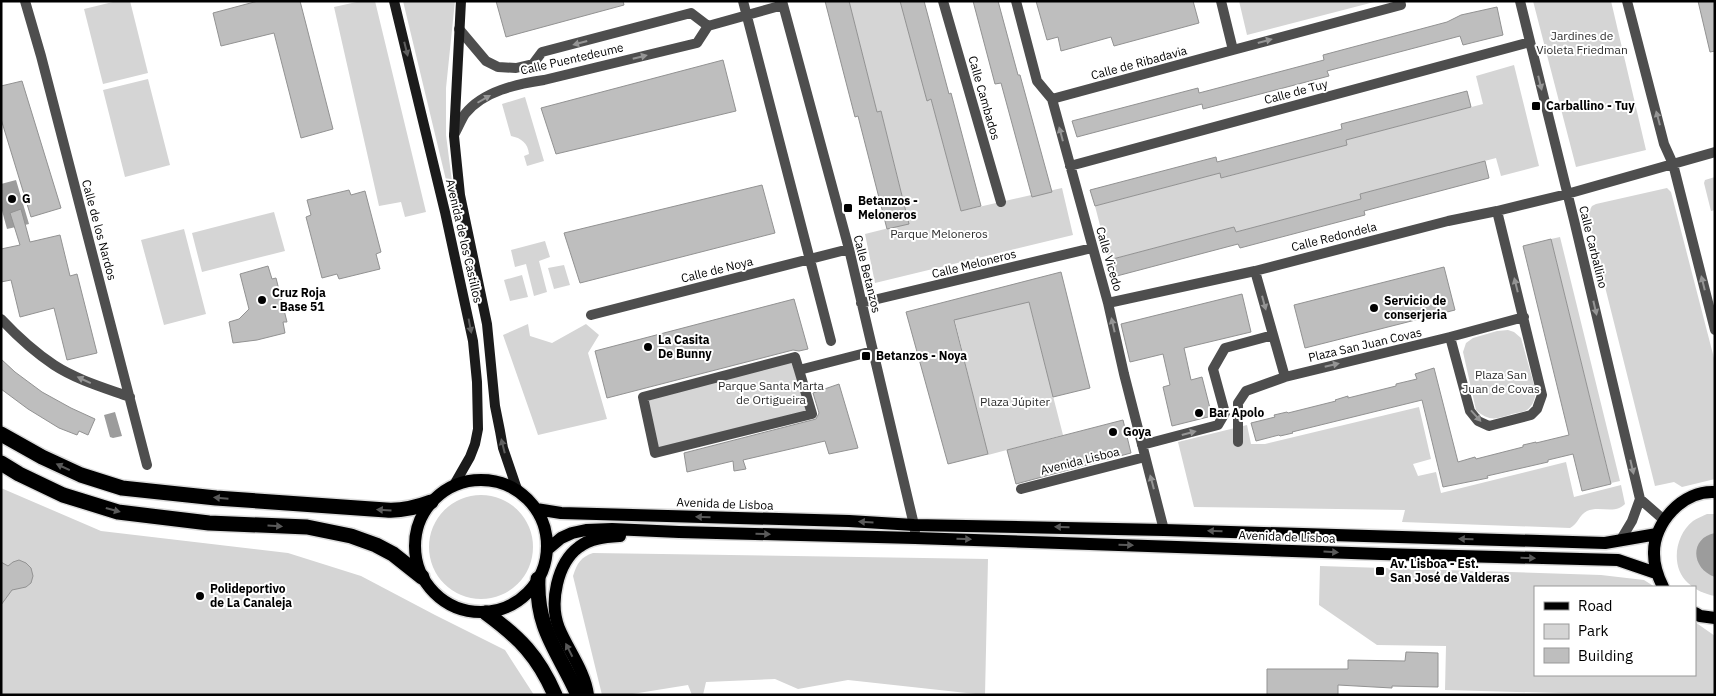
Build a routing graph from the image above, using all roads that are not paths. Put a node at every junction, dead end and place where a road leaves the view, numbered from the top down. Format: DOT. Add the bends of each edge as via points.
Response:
graph roads {
  1 [pos="25,1"];
  2 [pos="394,1"];
  3 [pos="461,1"];
  4 [pos="743,1"];
  5 [pos="943,1"];
  6 [pos="1016,1"];
  7 [pos="1221,1"];
  8 [pos="1400,1"];
  9 [pos="1520,1"];
  10 [pos="1627,1"];
  11 [pos="782,3"];
  12 [pos="746,16"];
  13 [pos="708,26"];
  14 [pos="459,29"];
  15 [pos="1530,42"];
  16 [pos="1233,50"];
  17 [pos="533,64"];
  18 [pos="544,80"];
  19 [pos="1052,100"];
  20 [pos="454,136"];
  21 [pos="1715,152"];
  22 [pos="1673,164"];
  23 [pos="1070,166"];
  24 [pos="1567,194"];
  25 [pos="1000,202"];
  26 [pos="1497,211"];
  27 [pos="1092,248"];
  28 [pos="849,249"];
  29 [pos="809,259"];
  30 [pos="1255,271"];
  31 [pos="861,303"];
  32 [pos="1108,303"];
  33 [pos="591,315"];
  34 [pos="1524,317"];
  35 [pos="1,320"];
  36 [pos="1715,330"];
  37 [pos="1273,335"];
  38 [pos="1450,337"];
  39 [pos="830,341"];
  40 [pos="873,351"];
  41 [pos="799,370"];
  42 [pos="1284,377"];
  43 [pos="130,397"];
  44 [pos="1,434"];
  45 [pos="1238,442"];
  46 [pos="1142,445"];
  47 [pos="1145,457"];
  48 [pos="1,463"];
  49 [pos="147,465"];
  50 [pos="454,485"];
  51 [pos="1021,489"];
  52 [pos="518,492"];
  53 [pos="1715,492"];
  54 [pos="1640,499"];
  55 [pos="431,502"];
  56 [pos="536,509"];
  57 [pos="1664,520"];
  58 [pos="1164,530"];
  59 [pos="915,531"];
  60 [pos="679,532"];
  61 [pos="1657,534"];
  62 [pos="1620,541"];
  63 [pos="548,549"];
  64 [pos="1656,573"];
  65 [pos="422,577"];
  66 [pos="538,579"];
  67 [pos="1663,586"];
  68 [pos="486,613"];
  69 [pos="1696,614"];
  70 [pos="1715,618"];
  71 [pos="556,695"];
  72 [pos="578,695"];
  73 [pos="588,695"];
  1 -- 43 [label="street, Calle de los Nardos"];
  2 -- 50 [label="street, Avenida de los Castillos, one-way" via="473,341 478,382 478,429 470,456"];
  3 -- 14 [label="street, Avenida de los Castillos"];
  4 -- 12 [label="street"];
  5 -- 25 [label="street, Calle Cambados"];
  6 -- 19 [label="street, Calle Vicedo" via="1037,81"];
  7 -- 16 [label="street"];
  16 -- 8 [label="street, Calle de Ribadavia, one-way" via="1401,5"];
  9 -- 15 [label="street, Calle Carballino"];
  22 -- 10 [label="street, one-way" via="1664,144"];
  11 -- 12 [label="street"];
  11 -- 28 [label="street, Calle Betanzos"];
  12 -- 13 [label="street"];
  12 -- 29 [label="street"];
  13 -- 17 [label="street, Calle Puentedeume, one-way" via="691,14 542,52"];
  18 -- 13 [label="street, Calle Puentedeume, one-way" via="697,43"];
  14 -- 17 [label="street, Calle Puentedeume" via="486,61 498,67 516,68"];
  14 -- 20 [label="street, Avenida de los Castillos"];
  15 -- 23 [label="street, Calle de Tuy"];
  15 -- 24 [label="street, Calle Carballino, one-way"];
  16 -- 19 [label="street, Calle de Ribadavia"];
  17 -- 18 [label="street" via="534,74"];
  20 -- 18 [label="street, Calle Puentedeume, one-way" via="465,114 480,99 519,84"];
  23 -- 19 [label="street, Calle Vicedo, one-way"];
  52 -- 20 [label="street, Avenida de los Castillos, one-way" via="503,448 495,406 487,324 463,209"];
  21 -- 22 [label="street, Calle Redondela"];
  22 -- 24 [label="street, Calle Redondela"];
  36 -- 22 [label="street, one-way"];
  23 -- 27 [label="street, Calle Vicedo"];
  24 -- 26 [label="street, Calle Redondela"];
  24 -- 54 [label="street, Calle Carballino, one-way"];
  26 -- 30 [label="street, Calle Redondela"];
  34 -- 26 [label="street, one-way"];
  27 -- 31 [label="street, Calle Meloneros"];
  27 -- 32 [label="street, Calle Vicedo"];
  28 -- 29 [label="street, Calle de Noya"];
  28 -- 31 [label="street, Calle Betanzos"];
  29 -- 33 [label="street, Calle de Noya"];
  29 -- 39 [label="street"];
  30 -- 32 [label="street, Calle Redondela"];
  30 -- 37 [label="street, one-way"];
  31 -- 40 [label="street, Calle Betanzos"];
  46 -- 32 [label="street, Calle Vicedo, one-way"];
  34 -- 38 [label="street, Plaza San Juan Covas"];
  38 -- 34 [label="street, one-way" via="1470,411 1478,421 1489,426 1531,415 1542,395"];
  43 -- 35 [label="street, one-way" via="55,366"];
  37 -- 42 [label="street"];
  46 -- 37 [label="street, one-way" via="1218,425 1225,413 1213,369 1225,348"];
  42 -- 38 [label="street, Plaza San Juan Covas, one-way"];
  40 -- 41 [label="street"];
  40 -- 59 [label="street, Calle Betanzos"];
  41 -- 41 [label="street" via="795,357 643,397 655,453 812,414"];
  42 -- 45 [label="street, Plaza San Juan Covas" via="1246,391 1238,404"];
  43 -- 49 [label="street, Calle de los Nardos"];
  55 -- 44 [label="highway, one-way" via="415,508 386,510 122,488 81,476"];
  46 -- 47 [label="street, Calle Vicedo"];
  47 -- 51 [label="street, Avenida Lisboa"];
  58 -- 47 [label="street, Calle Vicedo, one-way"];
  48 -- 65 [label="highway, one-way" via="64,495 118,512 210,523 307,527 351,536 392,554"];
  50 -- 52 [label="main road" via="472,481 493,482"];
  50 -- 55 [label="main road"];
  52 -- 56 [label="main road"];
  53 -- 57 [label="main road" via="1708,491 1682,501"];
  54 -- 57 [label="street"];
  54 -- 62 [label="street"];
  55 -- 65 [label="main road" via="422,516 414,545"];
  59 -- 56 [label="main road, Avenida de Lisboa, one-way" via="849,521 560,513"];
  56 -- 63 [label="main road" via="544,524"];
  57 -- 61 [label="main road"];
  58 -- 59 [label="main road, Avenida de Lisboa, one-way"];
  62 -- 58 [label="main road, Avenida de Lisboa, one-way"];
  60 -- 59 [label="main road, Avenida de Lisboa, one-way"];
  59 -- 64 [label="main road, Avenida de Lisboa, one-way" via="1381,554 1618,560"];
  60 -- 63 [label="main road, Avenida de Lisboa" via="612,528 586,530 561,538"];
  73 -- 60 [label="main road, one-way" via="555,613 560,573 578,547 590,541"];
  61 -- 62 [label="main road, Avenida de Lisboa"];
  61 -- 64 [label="main road" via="1654,553"];
  63 -- 66 [label="main road"];
  64 -- 67 [label="main road"];
  65 -- 68 [label="main road" via="428,589 450,605 460,610"];
  66 -- 68 [label="main road" via="526,596 508,608"];
  66 -- 72 [label="highway" via="538,602 545,630"];
  68 -- 71 [label="highway" via="510,630 530,651"];
  69 -- 70 [label="main road"];
}
